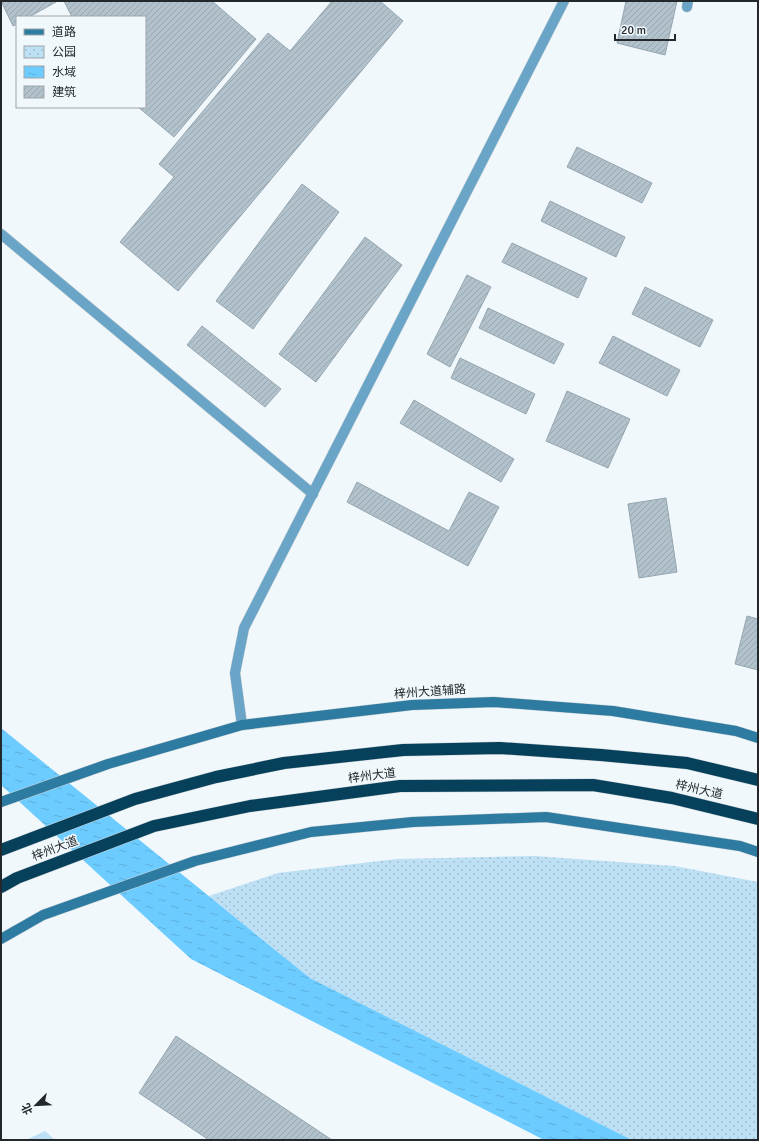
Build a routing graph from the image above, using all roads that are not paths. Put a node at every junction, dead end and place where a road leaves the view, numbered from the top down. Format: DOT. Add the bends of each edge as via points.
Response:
graph roads {
  1 [pos="564,1"];
  2 [pos="1,234"];
  3 [pos="313,494"];
  4 [pos="242,725"];
  5 [pos="758,738"];
  6 [pos="758,780"];
  7 [pos="1,802"];
  8 [pos="758,819"];
  9 [pos="3,849"];
  10 [pos="758,852"];
  11 [pos="1,887"];
  12 [pos="1,939"];
  1 -- 3 [label="street"];
  2 -- 3 [label="street"];
  3 -- 4 [label="street" via="244,628 236,673"];
  4 -- 5 [label="main road, 梓州大道辅路" via="412,705 494,702 613,711 736,731"];
  4 -- 7 [label="main road, 梓州大道辅路" via="108,764"];
  6 -- 9 [label="highway, 梓州大道" via="687,763 601,755 500,748 403,750 284,763 216,777 135,799"];
  8 -- 11 [label="highway, 梓州大道" via="672,798 593,785 400,786 250,806 154,826 17,878"];
  10 -- 12 [label="main road" via="740,846 546,817 413,822 311,832 195,860 43,915"];
}
